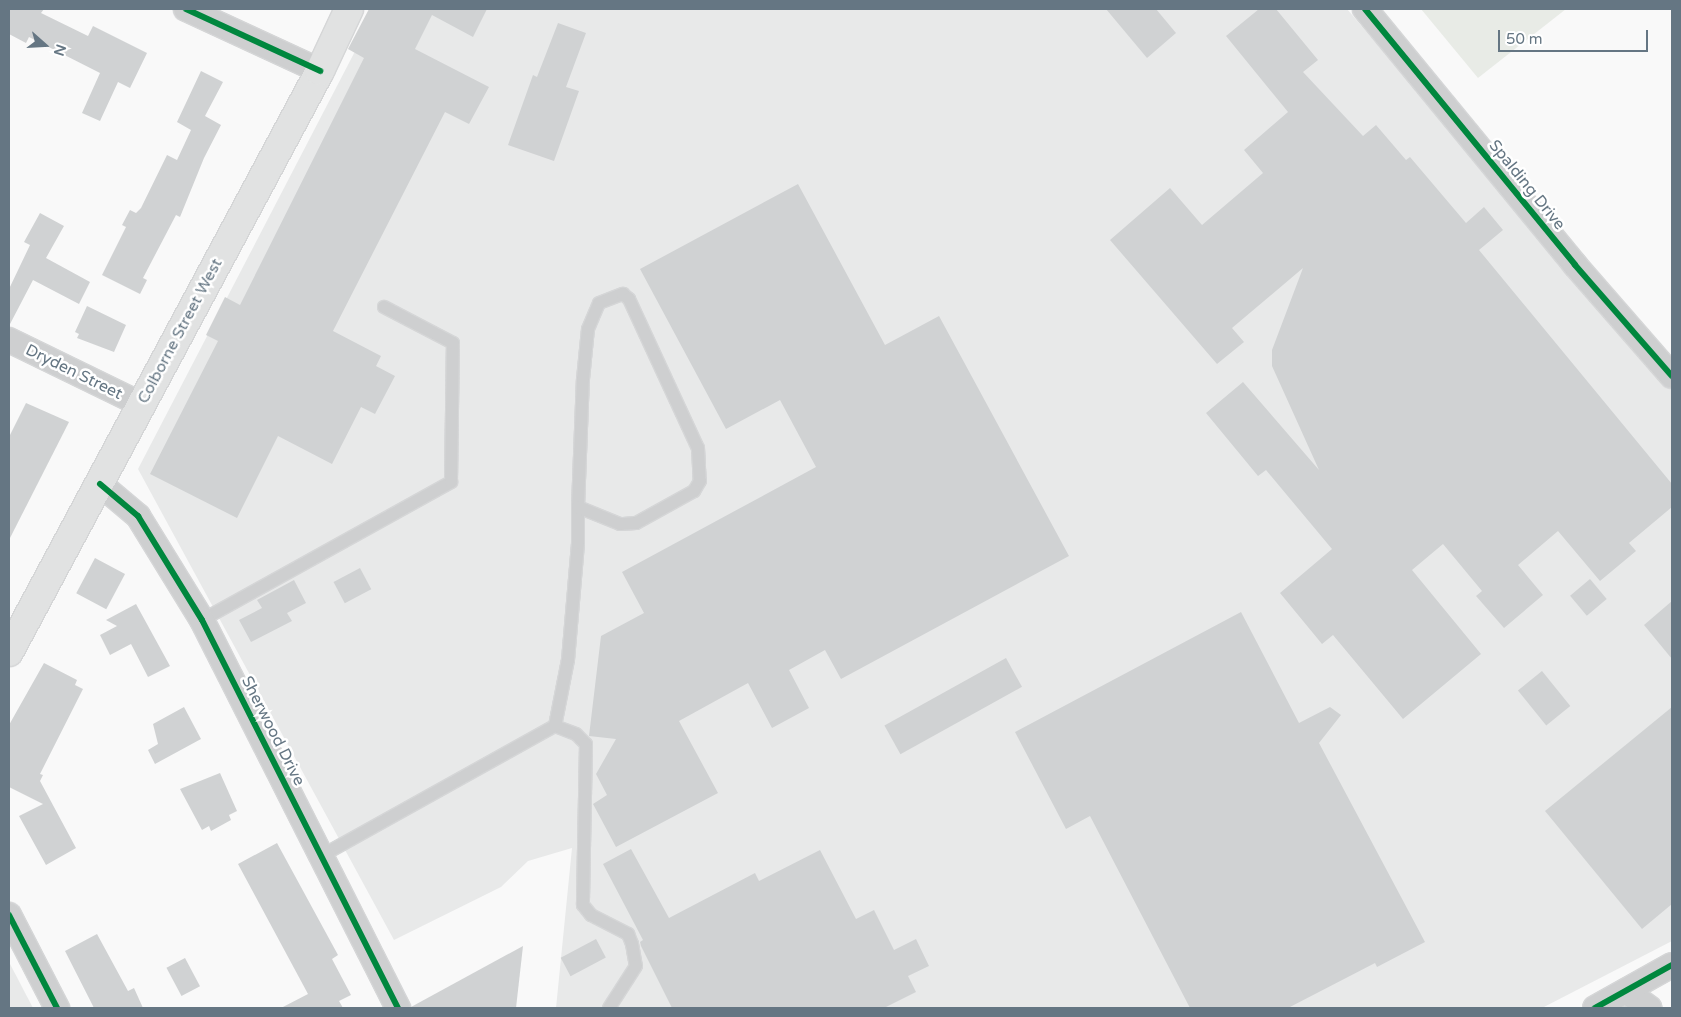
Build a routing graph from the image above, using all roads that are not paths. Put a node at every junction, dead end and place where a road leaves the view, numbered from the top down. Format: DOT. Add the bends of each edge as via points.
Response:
graph roads {
  1 [pos="186,9"];
  2 [pos="349,9"];
  3 [pos="1365,9"];
  4 [pos="320,71"];
  5 [pos="384,308"];
  6 [pos="9,340"];
  7 [pos="1672,376"];
  8 [pos="140,404"];
  9 [pos="100,484"];
  10 [pos="578,507"];
  11 [pos="202,620"];
  12 [pos="9,652"];
  13 [pos="555,726"];
  14 [pos="321,856"];
  15 [pos="9,915"];
  16 [pos="1672,965"];
  17 [pos="1626,991"];
  18 [pos="57,1008"];
  19 [pos="398,1008"];
  20 [pos="609,1008"];
  21 [pos="1595,1008"];
  22 [pos="1649,1008"];
  1 -- 4 [label="street"];
  2 -- 4 [label="main road, Colborne Street West"];
  3 -- 7 [label="street, Spalding Drive"];
  4 -- 8 [label="main road, Colborne Street West"];
  5 -- 11 [label="lane" via="453,343 451,482"];
  6 -- 8 [label="street, Dryden Street"];
  8 -- 9 [label="main road, Colborne Street West"];
  9 -- 11 [label="street, Sherwood Drive" via="138,516"];
  9 -- 12 [label="main road, Colborne Street West"];
  10 -- 10 [label="lane" via="588,329 599,303 623,294 629,299 698,448 700,481 694,491 636,523 620,524"];
  10 -- 13 [label="lane" via="568,660"];
  11 -- 14 [label="street, Sherwood Drive"];
  13 -- 14 [label="lane"];
  13 -- 20 [label="lane" via="576,734 586,744 583,906 591,915 628,934 632,944 636,966"];
  14 -- 19 [label="street, Sherwood Drive"];
  15 -- 18 [label="street"];
  16 -- 17 [label="street"];
  17 -- 21 [label="street"];
  17 -- 22 [label="street"];
}
